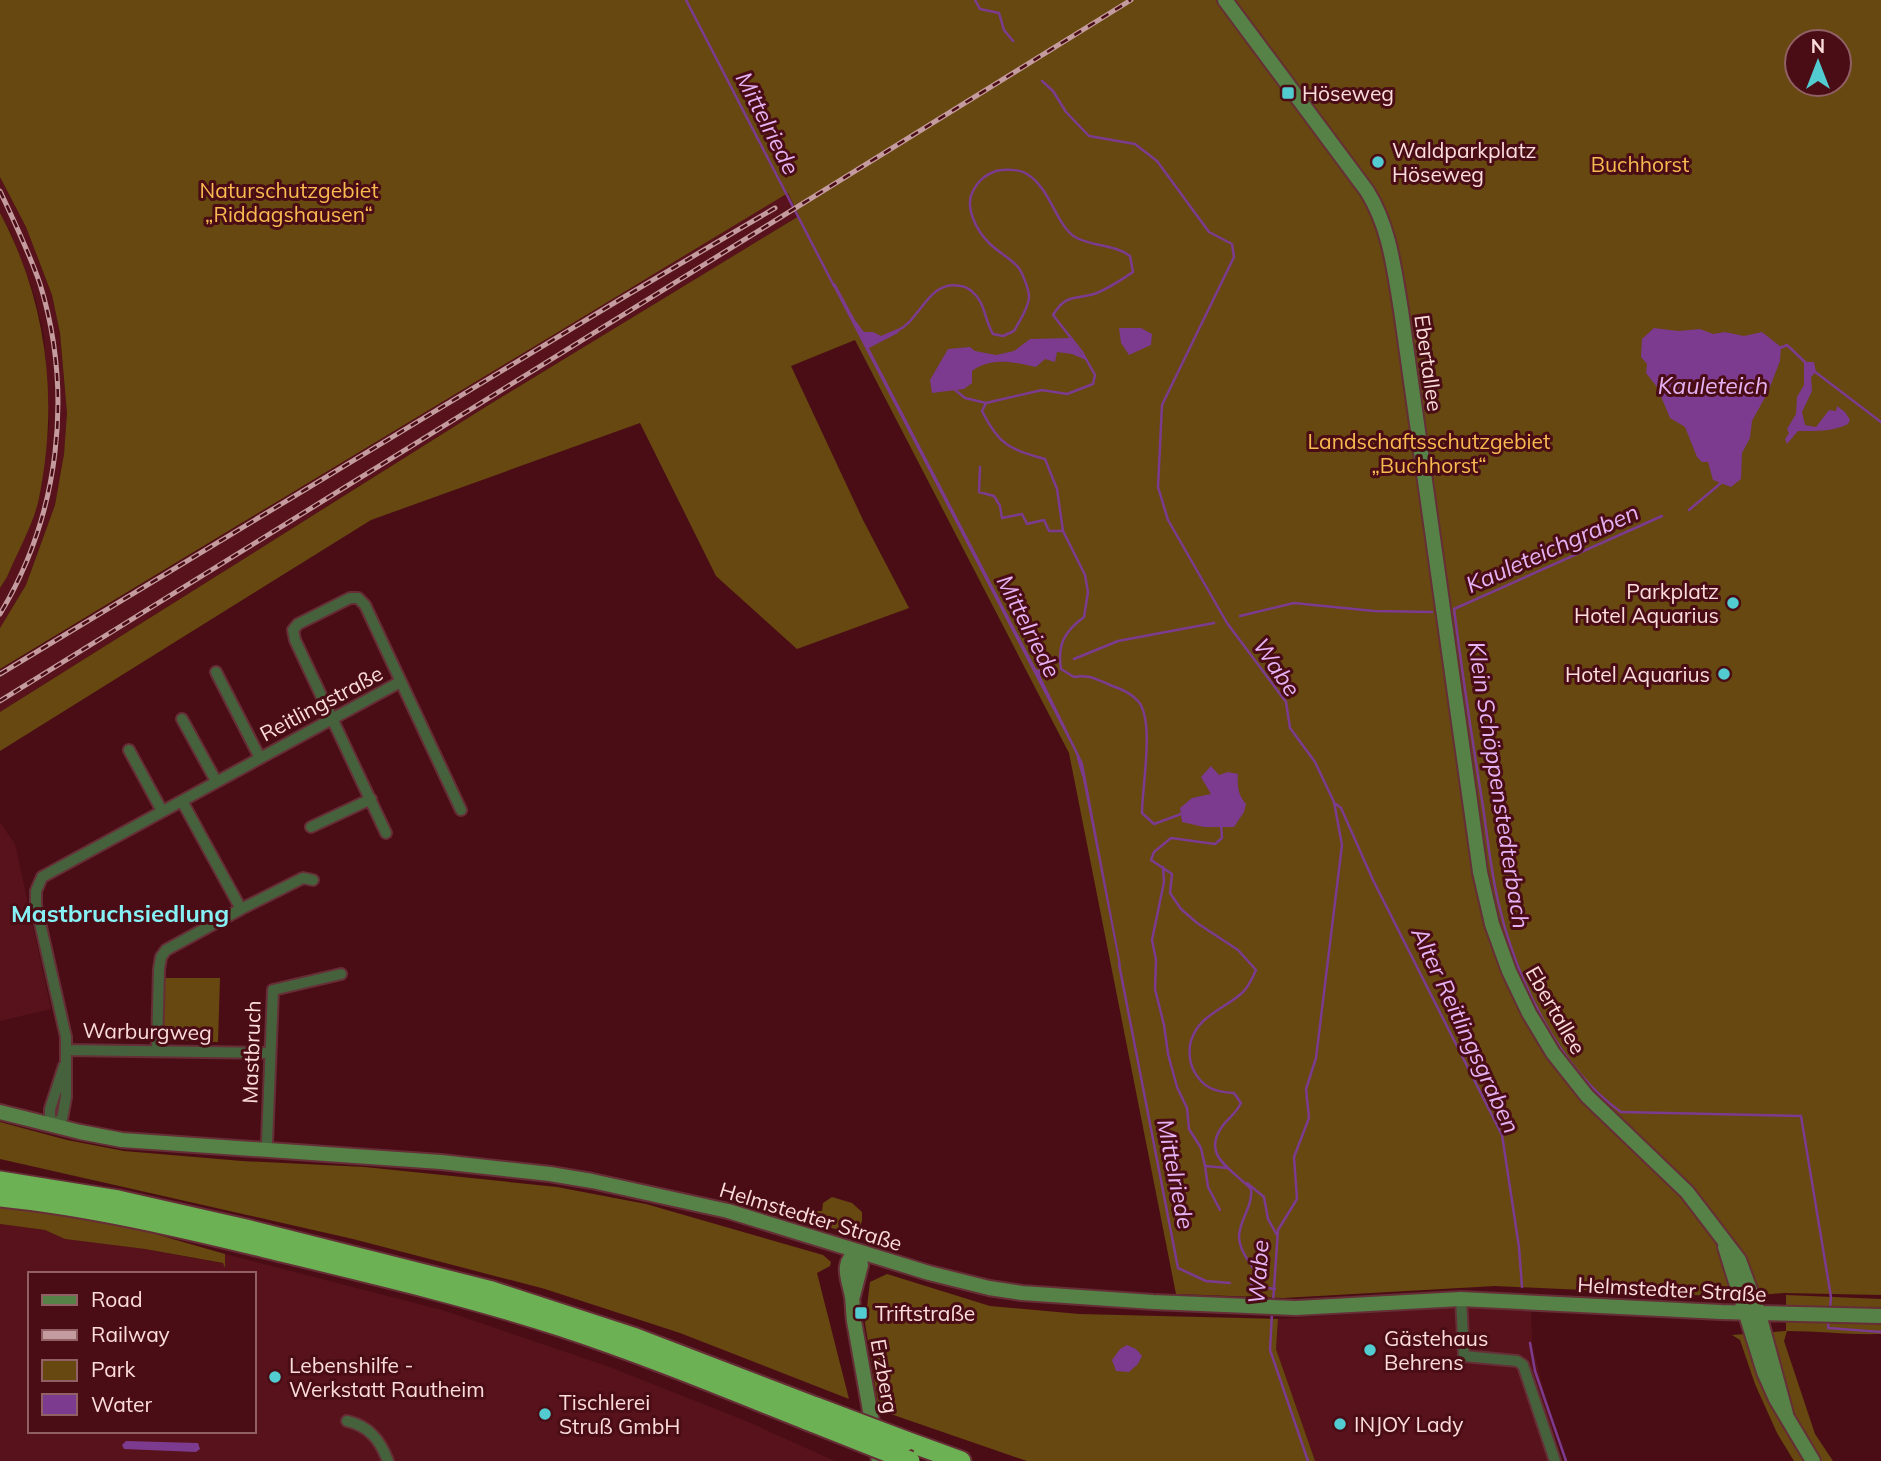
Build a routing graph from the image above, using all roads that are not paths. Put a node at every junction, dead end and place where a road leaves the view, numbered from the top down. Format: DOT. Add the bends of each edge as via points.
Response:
graph roads {
  1 [pos="1225,0"];
  2 [pos="216,672"];
  3 [pos="400,682"];
  4 [pos="183,719"];
  5 [pos="331,719"];
  6 [pos="129,750"];
  7 [pos="260,758"];
  8 [pos="216,781"];
  9 [pos="371,799"];
  10 [pos="183,800"];
  11 [pos="461,810"];
  12 [pos="162,811"];
  13 [pos="312,827"];
  14 [pos="386,834"];
  15 [pos="313,880"];
  16 [pos="241,908"];
  17 [pos="341,974"];
  18 [pos="157,1049"];
  19 [pos="66,1050"];
  20 [pos="270,1053"];
  21 [pos="0,1104"];
  22 [pos="0,1112"];
  23 [pos="53,1120"];
  24 [pos="267,1142"];
  25 [pos="0,1171"];
  26 [pos="0,1181"];
  27 [pos="54,1189"];
  28 [pos="0,1196"];
  29 [pos="858,1251"];
  30 [pos="1461,1299"];
  31 [pos="1751,1314"];
  32 [pos="1881,1317"];
  33 [pos="815,1415"];
  34 [pos="346,1421"];
  35 [pos="387,1461"];
  36 [pos="879,1461"];
  37 [pos="910,1461"];
  38 [pos="961,1461"];
  39 [pos="1555,1461"];
  40 [pos="1812,1461"];
  1 -- 31 [label="street, Ebertallee" via="1367,191 1389,240 1480,872 1509,971 1534,1022 1566,1071 1713,1224"];
  2 -- 7 [label="street, Reitlingstraße"];
  3 -- 5 [label="street, Reitlingstraße"];
  3 -- 5 [label="street" via="358,598 298,624 293,631 295,640"];
  3 -- 11 [label="street"];
  4 -- 8 [label="street"];
  5 -- 7 [label="street, Reitlingstraße"];
  5 -- 9 [label="street"];
  6 -- 12 [label="street"];
  7 -- 8 [label="street, Reitlingstraße"];
  8 -- 10 [label="street, Reitlingstraße"];
  9 -- 13 [label="street"];
  9 -- 14 [label="street"];
  10 -- 12 [label="street, Reitlingstraße"];
  10 -- 16 [label="street"];
  12 -- 19 [label="street, Reitlingstraße" via="48,873 37,886 36,905 64,1022"];
  15 -- 16 [label="street" via="303,878"];
  16 -- 18 [label="street" via="161,957"];
  17 -- 20 [label="street, Mastbruch" via="273,990"];
  18 -- 19 [label="street, Warburgweg"];
  18 -- 20 [label="street, Warburgweg"];
  19 -- 23 [label="street, Reitlingstraße"];
  20 -- 24 [label="street, Mastbruch"];
  21 -- 23 [label="street, Helmstedter Straße"];
  22 -- 23 [label="street, Helmstedter Straße"];
  23 -- 29 [label="street, Helmstedter Straße" via="122,1140 441,1161 550,1174 679,1199"];
  25 -- 27 [label="highway"];
  26 -- 27 [label="highway"];
  27 -- 33 [label="highway" via="260,1232 492,1291 636,1338"];
  28 -- 33 [label="highway" via="187,1229 488,1305"];
  29 -- 30 [label="street, Helmstedter Straße" via="1011,1292 1296,1308"];
  29 -- 36 [label="street, Erzberg" via="861,1265 852,1297 854,1321"];
  30 -- 31 [label="street, Helmstedter Straße"];
  30 -- 39 [label="street" via="1464,1356 1523,1365"];
  31 -- 32 [label="street, Helmstedter Straße"];
  31 -- 40 [label="street, Ebertallee" via="1763,1372"];
  33 -- 37 [label="highway, bridge"];
  33 -- 38 [label="highway, bridge"];
  34 -- 35 [label="street" via="360,1424 373,1435"];
}
